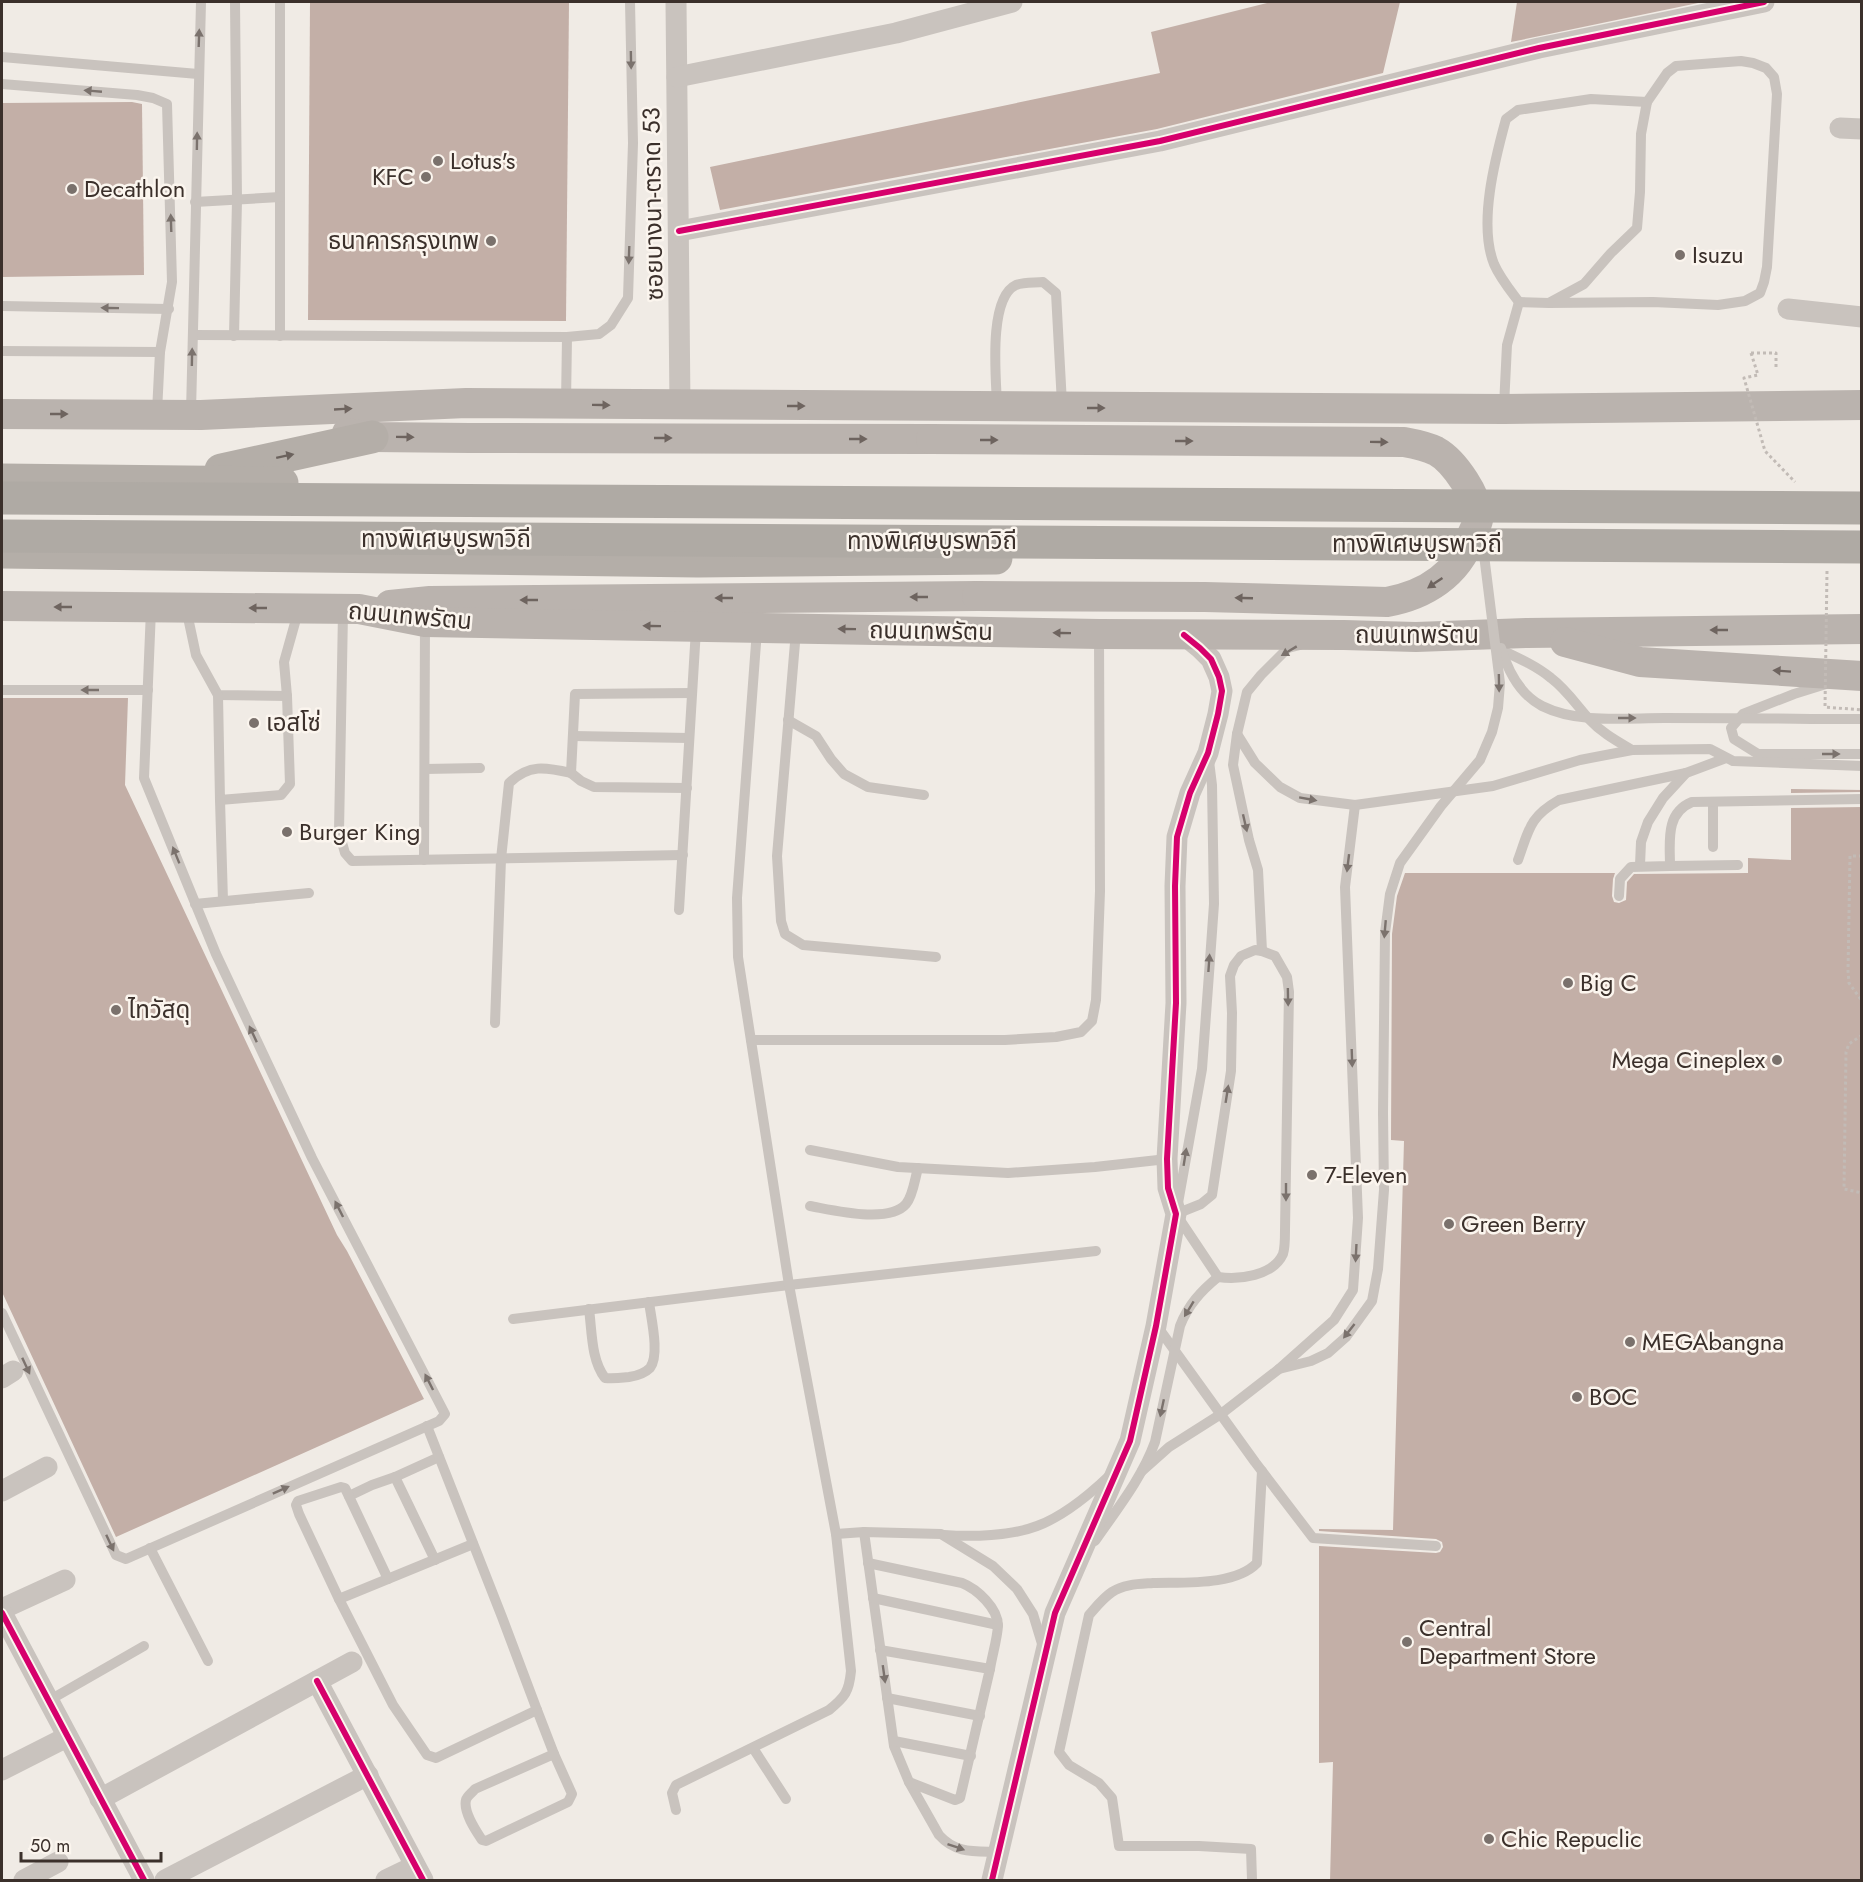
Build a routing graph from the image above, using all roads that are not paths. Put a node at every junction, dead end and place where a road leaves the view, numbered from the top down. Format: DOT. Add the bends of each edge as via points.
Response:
graph roads {
  1 [pos="201,2"];
  2 [pos="235,2"];
  3 [pos="280,2"];
  4 [pos="630,2"];
  5 [pos="676,2"];
  6 [pos="1012,2"];
  7 [pos="1764,2"];
  8 [pos="2,57"];
  9 [pos="198,74"];
  10 [pos="677,77"];
  11 [pos="2,84"];
  12 [pos="1647,102"];
  13 [pos="1840,128"];
  14 [pos="1862,129"];
  15 [pos="280,197"];
  16 [pos="237,200"];
  17 [pos="195,202"];
  18 [pos="679,231"];
  19 [pos="1519,302"];
  20 [pos="1549,303"];
  21 [pos="2,306"];
  22 [pos="169,309"];
  23 [pos="1788,309"];
  24 [pos="1862,317"];
  25 [pos="193,335"];
  26 [pos="234,336"];
  27 [pos="280,336"];
  28 [pos="567,337"];
  29 [pos="2,351"];
  30 [pos="160,352"];
  31 [pos="566,404"];
  32 [pos="1862,405"];
  33 [pos="680,406"];
  34 [pos="997,407"];
  35 [pos="1062,407"];
  36 [pos="1504,409"];
  37 [pos="2,414"];
  38 [pos="157,415"];
  39 [pos="196,415"];
  40 [pos="372,437"];
  41 [pos="2,480"];
  42 [pos="166,482"];
  43 [pos="1862,493"];
  44 [pos="2,498"];
  45 [pos="1862,508"];
  46 [pos="1478,519"];
  47 [pos="2,536"];
  48 [pos="1862,547"];
  49 [pos="2,552"];
  50 [pos="1862,556"];
  51 [pos="2,606"];
  52 [pos="152,607"];
  53 [pos="186,608"];
  54 [pos="298,609"];
  55 [pos="351,609"];
  56 [pos="425,622"];
  57 [pos="696,627"];
  58 [pos="757,628"];
  59 [pos="796,628"];
  60 [pos="1862,629"];
  61 [pos="1482,631"];
  62 [pos="1527,633"];
  63 [pos="1099,634"];
  64 [pos="1184,635"];
  65 [pos="1344,635"];
  66 [pos="1862,678"];
  67 [pos="2,690"];
  68 [pos="148,690"];
  69 [pos="692,693"];
  70 [pos="218,695"];
  71 [pos="287,696"];
  72 [pos="1862,719"];
  73 [pos="788,720"];
  74 [pos="1237,734"];
  75 [pos="573,736"];
  76 [pos="689,738"];
  77 [pos="1632,750"];
  78 [pos="1208,753"];
  79 [pos="1862,754"];
  80 [pos="1726,758"];
  81 [pos="1862,766"];
  82 [pos="480,768"];
  83 [pos="425,769"];
  84 [pos="571,773"];
  85 [pos="1686,773"];
  86 [pos="687,788"];
  87 [pos="924,795"];
  88 [pos="1862,799"];
  89 [pos="220,800"];
  90 [pos="1713,803"];
  91 [pos="1355,805"];
  92 [pos="1713,847"];
  93 [pos="682,855"];
  94 [pos="501,859"];
  95 [pos="424,860"];
  96 [pos="1518,860"];
  97 [pos="1640,865"];
  98 [pos="1670,866"];
  99 [pos="1738,866"];
  100 [pos="309,893"];
  101 [pos="1619,896"];
  102 [pos="223,901"];
  103 [pos="195,904"];
  104 [pos="679,910"];
  105 [pos="1262,951"];
  106 [pos="936,957"];
  107 [pos="495,1023"];
  108 [pos="751,1041"];
  109 [pos="810,1150"];
  110 [pos="1167,1159"];
  111 [pos="918,1168"];
  112 [pos="810,1206"];
  113 [pos="1176,1214"];
  114 [pos="1096,1251"];
  115 [pos="1218,1277"];
  116 [pos="789,1285"];
  117 [pos="649,1302"];
  118 [pos="589,1309"];
  119 [pos="2,1313"];
  120 [pos="513,1319"];
  121 [pos="1156,1326"];
  122 [pos="1174,1351"];
  123 [pos="1279,1370"];
  124 [pos="1221,1414"];
  125 [pos="427,1426"];
  126 [pos="439,1457"];
  127 [pos="1122,1463"];
  128 [pos="47,1467"];
  129 [pos="1142,1471"];
  130 [pos="1262,1471"];
  131 [pos="395,1477"];
  132 [pos="2,1491"];
  133 [pos="349,1496"];
  134 [pos="864,1532"];
  135 [pos="836,1534"];
  136 [pos="941,1534"];
  137 [pos="473,1544"];
  138 [pos="1436,1546"];
  139 [pos="150,1548"];
  140 [pos="435,1560"];
  141 [pos="868,1563"];
  142 [pos="388,1579"];
  143 [pos="65,1580"];
  144 [pos="1068,1581"];
  145 [pos="873,1598"];
  146 [pos="339,1599"];
  147 [pos="2,1611"];
  148 [pos="998,1625"];
  149 [pos="144,1646"];
  150 [pos="880,1650"];
  151 [pos="1045,1653"];
  152 [pos="208,1661"];
  153 [pos="352,1662"];
  154 [pos="990,1670"];
  155 [pos="317,1681"];
  156 [pos="887,1698"];
  157 [pos="48,1701"];
  158 [pos="537,1710"];
  159 [pos="980,1716"];
  160 [pos="67,1737"];
  161 [pos="894,1741"];
  162 [pos="753,1748"];
  163 [pos="554,1754"];
  164 [pos="971,1756"];
  165 [pos="2,1770"];
  166 [pos="369,1775"];
  167 [pos="909,1782"];
  168 [pos="100,1799"];
  169 [pos="786,1800"];
  170 [pos="676,1810"];
  171 [pos="999,1852"];
  172 [pos="58,1862"];
  173 [pos="419,1873"];
  174 [pos="24,1881"];
  175 [pos="144,1881"];
  176 [pos="165,1881"];
  177 [pos="386,1881"];
  178 [pos="992,1881"];
  179 [pos="1252,1881"];
  9 -- 1 [label="lane, one-way"];
  2 -- 16 [label="lane"];
  3 -- 15 [label="lane"];
  4 -- 28 [label="lane, one-way" via="633,142 628,298 611,325 599,334"];
  5 -- 10 [label="street, ซอยบางนา-ตราด 53"];
  6 -- 10 [label="street" via="896,33"];
  7 -- 18 [label="street" via="1539,48 1160,141"];
  8 -- 9 [label="lane"];
  17 -- 9 [label="lane, one-way"];
  10 -- 18 [label="street, ซอยบางนา-ตราด 53"];
  22 -- 11 [label="lane, one-way" via="172,282 167,104 137,95"];
  12 -- 19 [label="lane" via="1591,99 1518,110 1506,119 1486,221 1493,262"];
  12 -- 20 [label="lane" via="1641,134 1636,228 1584,284"];
  12 -- 20 [label="lane" via="1676,66 1741,61 1766,68 1774,77 1777,94 1767,267 1760,293 1745,301 1718,305"];
  13 -- 14 [label="street"];
  15 -- 16 [label="lane"];
  15 -- 27 [label="lane"];
  16 -- 17 [label="lane"];
  16 -- 26 [label="lane"];
  17 -- 25 [label="lane"];
  18 -- 33 [label="street, ซอยบางนา-ตราด 53"];
  19 -- 20 [label="lane"];
  19 -- 36 [label="lane" via="1508,345"];
  22 -- 21 [label="lane, one-way"];
  22 -- 30 [label="lane"];
  23 -- 24 [label="street"];
  25 -- 26 [label="lane"];
  39 -- 25 [label="lane, one-way"];
  26 -- 27 [label="lane"];
  27 -- 28 [label="lane"];
  28 -- 31 [label="lane"];
  29 -- 30 [label="lane"];
  30 -- 38 [label="lane"];
  31 -- 33 [label="main road, one-way"];
  39 -- 31 [label="main road, one-way" via="466,403"];
  32 -- 36 [label="main road"];
  33 -- 34 [label="main road, one-way"];
  34 -- 35 [label="main road"];
  34 -- 35 [label="lane" via="1000,305 1016,285 1044,282 1056,294"];
  35 -- 36 [label="main road, one-way"];
  37 -- 38 [label="main road, one-way"];
  38 -- 39 [label="main road"];
  39 -- 40 [label="main road"];
  42 -- 40 [label="highway, one-way"];
  40 -- 46 [label="main road, one-way, bridge" via="1404,442 1422,445 1449,460 1467,485"];
  41 -- 42 [label="highway"];
  42 -- 43 [label="highway" via="694,489"];
  44 -- 45 [label="highway, ทางพิเศษบูรพาวิถี, bridge"];
  46 -- 55 [label="main road, one-way, bridge" via="1468,546 1451,571 1422,591 1387,602 977,596 430,601"];
  46 -- 61 [label="lane, bridge"];
  47 -- 48 [label="highway, ทางพิเศษบูรพาวิถี, bridge"];
  49 -- 50 [label="highway" via="698,561 1235,555"];
  52 -- 51 [label="main road, ถนนเทพรัตน, one-way"];
  52 -- 53 [label="main road, ถนนเทพรัตน"];
  52 -- 68 [label="lane"];
  54 -- 53 [label="main road, ถนนเทพรัตน, one-way"];
  53 -- 70 [label="lane" via="196,655"];
  54 -- 55 [label="main road, ถนนเทพรัตน"];
  54 -- 71 [label="lane" via="284,662"];
  55 -- 56 [label="main road, ถนนเทพรัตน"];
  55 -- 95 [label="lane" via="339,832 345,853 352,861"];
  57 -- 56 [label="main road, ถนนเทพรัตน, one-way"];
  56 -- 83 [label="lane"];
  57 -- 58 [label="main road, ถนนเทพรัตน"];
  57 -- 69 [label="lane"];
  58 -- 59 [label="main road, ถนนเทพรัตน"];
  58 -- 108 [label="lane" via="737,898 738,957"];
  63 -- 59 [label="main road, ถนนเทพรัตน, one-way"];
  59 -- 73 [label="lane"];
  60 -- 62 [label="main road, ถนนเทพรัตน, one-way"];
  61 -- 62 [label="main road, ถนนเทพรัตน"];
  61 -- 65 [label="main road, ถนนเทพรัตน" via="1416,637"];
  61 -- 72 [label="lane, one-way, bridge" via="1516,685 1540,705 1560,714"];
  61 -- 77 [label="lane" via="1551,677 1590,721"];
  61 -- 123 [label="lane, one-way, bridge" via="1500,683 1492,732 1480,760 1400,862 1390,894 1385,933 1384,1190 1378,1269 1371,1301 1346,1337 1328,1353"];
  66 -- 62 [label="main road, one-way" via="1640,662"];
  63 -- 64 [label="main road, ถนนเทพรัตน"];
  63 -- 108 [label="lane" via="1100,891 1092,1022 1081,1032 994,1040"];
  64 -- 65 [label="main road, ถนนเทพรัตน"];
  64 -- 78 [label="street" via="1211,659 1222,691"];
  65 -- 74 [label="lane, one-way" via="1288,648 1247,692"];
  66 -- 79 [label="lane, one-way" via="1794,694 1743,714 1731,728 1734,739 1758,754"];
  68 -- 67 [label="lane, one-way"];
  103 -- 68 [label="lane, one-way" via="144,778"];
  69 -- 75 [label="lane" via="575,694"];
  69 -- 76 [label="lane"];
  70 -- 71 [label="lane"];
  70 -- 89 [label="lane"];
  71 -- 89 [label="lane" via="290,784 281,795"];
  73 -- 87 [label="lane" via="816,736 831,759 852,779 868,787"];
  73 -- 106 [label="lane" via="777,856 785,934 803,945"];
  74 -- 91 [label="lane, one-way" via="1255,763 1280,787 1300,798"];
  74 -- 105 [label="lane, one-way" via="1233,765 1258,870"];
  75 -- 76 [label="lane"];
  75 -- 84 [label="lane"];
  76 -- 86 [label="lane"];
  77 -- 80 [label="lane" via="1710,749"];
  77 -- 91 [label="lane" via="1580,760 1493,786"];
  78 -- 110 [label="street" via="1190,793 1178,837 1176,1003"];
  113 -- 78 [label="lane, one-way" via="1202,1069 1214,904"];
  80 -- 81 [label="lane"];
  80 -- 85 [label="lane"];
  82 -- 83 [label="lane"];
  83 -- 95 [label="lane"];
  84 -- 86 [label="lane" via="594,787"];
  84 -- 94 [label="lane" via="529,769 509,783"];
  85 -- 96 [label="lane" via="1559,800 1532,820"];
  85 -- 97 [label="lane" via="1648,822 1641,842"];
  86 -- 93 [label="lane"];
  88 -- 90 [label="lane"];
  89 -- 102 [label="lane"];
  90 -- 92 [label="lane"];
  90 -- 98 [label="lane" via="1692,802 1674,815"];
  91 -- 123 [label="lane, one-way" via="1344,887 1358,1218 1353,1290 1334,1320"];
  93 -- 94 [label="lane"];
  93 -- 104 [label="lane"];
  94 -- 95 [label="lane"];
  94 -- 107 [label="lane"];
  97 -- 98 [label="lane"];
  97 -- 101 [label="lane" via="1620,879"];
  98 -- 99 [label="lane"];
  100 -- 102 [label="lane"];
  102 -- 103 [label="lane"];
  125 -- 103 [label="lane, one-way" via="445,1414 312,1158"];
  113 -- 105 [label="lane, one-way" via="1212,1195 1231,1071 1230,976 1240,956"];
  105 -- 115 [label="lane, one-way" via="1275,956 1281,964 1289,992 1283,1254 1256,1275"];
  108 -- 116 [label="lane"];
  109 -- 111 [label="lane"];
  110 -- 111 [label="lane" via="1008,1173"];
  110 -- 113 [label="street" via="1168,1188"];
  111 -- 112 [label="lane" via="908,1203 900,1210 866,1215"];
  113 -- 115 [label="lane"];
  113 -- 121 [label="street"];
  114 -- 116 [label="lane"];
  115 -- 122 [label="lane, one-way" via="1199,1293 1185,1314"];
  116 -- 117 [label="lane"];
  116 -- 135 [label="lane"];
  117 -- 118 [label="lane"];
  117 -- 118 [label="lane" via="655,1343 652,1363 640,1375 614,1379 601,1373"];
  118 -- 120 [label="lane"];
  119 -- 139 [label="lane, one-way" via="116,1555 126,1559"];
  121 -- 122 [label="lane"];
  121 -- 127 [label="street"];
  122 -- 124 [label="lane"];
  122 -- 129 [label="lane, one-way" via="1155,1442"];
  123 -- 124 [label="lane"];
  124 -- 129 [label="lane" via="1170,1447"];
  124 -- 130 [label="lane"];
  125 -- 126 [label="lane"];
  139 -- 125 [label="lane, one-way"];
  126 -- 131 [label="lane"];
  126 -- 137 [label="lane"];
  127 -- 136 [label="lane" via="1090,1494 1036,1527 997,1534"];
  127 -- 144 [label="street"];
  128 -- 132 [label="street"];
  129 -- 144 [label="lane"];
  130 -- 138 [label="lane" via="1313,1538"];
  130 -- 179 [label="lane" via="1257,1563 1249,1571 1211,1580 1132,1584 1113,1591 1089,1615 1059,1752 1070,1765 1100,1782 1112,1798 1119,1846 1251,1849"];
  131 -- 133 [label="lane"];
  131 -- 140 [label="lane"];
  133 -- 142 [label="lane"];
  133 -- 146 [label="lane" via="341,1487 296,1503"];
  134 -- 135 [label="lane"];
  134 -- 136 [label="lane"];
  134 -- 141 [label="lane"];
  135 -- 162 [label="lane" via="850,1687 829,1710"];
  136 -- 151 [label="lane" via="993,1566 1017,1589 1033,1614"];
  137 -- 140 [label="lane"];
  137 -- 158 [label="lane"];
  139 -- 152 [label="lane"];
  140 -- 142 [label="lane"];
  141 -- 145 [label="lane"];
  141 -- 148 [label="lane" via="970,1586 990,1608"];
  142 -- 146 [label="lane"];
  143 -- 147 [label="street"];
  144 -- 151 [label="street"];
  145 -- 148 [label="lane"];
  145 -- 150 [label="lane"];
  146 -- 158 [label="lane" via="393,1705 429,1757 436,1758"];
  147 -- 157 [label="street"];
  148 -- 154 [label="lane"];
  149 -- 157 [label="lane"];
  150 -- 154 [label="lane"];
  150 -- 156 [label="lane, one-way"];
  151 -- 171 [label="street"];
  153 -- 155 [label="street"];
  154 -- 159 [label="lane"];
  155 -- 166 [label="street"];
  155 -- 168 [label="street"];
  156 -- 159 [label="lane"];
  156 -- 161 [label="lane"];
  157 -- 160 [label="street"];
  158 -- 163 [label="lane"];
  159 -- 164 [label="lane"];
  160 -- 165 [label="street"];
  160 -- 168 [label="street"];
  161 -- 164 [label="lane"];
  161 -- 167 [label="lane"];
  162 -- 169 [label="lane"];
  162 -- 170 [label="lane" via="676,1785 672,1793"];
  163 -- 163 [label="lane" via="572,1794 568,1802 482,1840 467,1814 467,1797 475,1789"];
  164 -- 167 [label="lane" via="960,1798 955,1800"];
  166 -- 173 [label="street"];
  166 -- 176 [label="street"];
  167 -- 171 [label="lane, one-way" via="946,1843 956,1849"];
  168 -- 175 [label="street"];
  171 -- 178 [label="street"];
  172 -- 174 [label="street"];
  173 -- 177 [label="street"];
}
